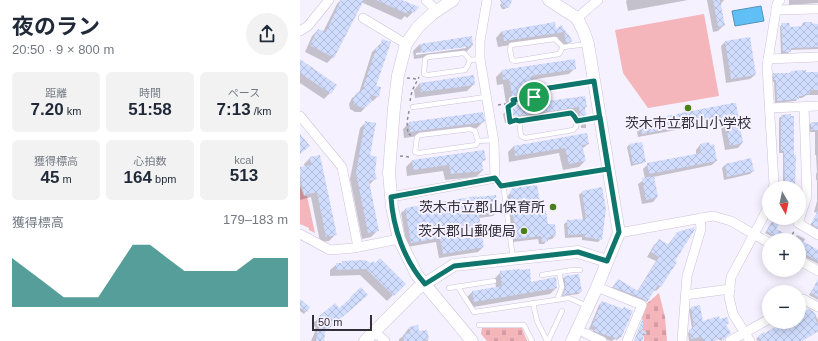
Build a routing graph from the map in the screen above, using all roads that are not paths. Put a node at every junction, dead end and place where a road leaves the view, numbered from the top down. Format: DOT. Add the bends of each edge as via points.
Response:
graph roads {
  1 [pos="329,0"];
  2 [pos="426,0"];
  3 [pos="452,0"];
  4 [pos="487,0"];
  5 [pos="549,0"];
  6 [pos="598,0"];
  7 [pos="780,0"];
  8 [pos="818,9"];
  9 [pos="776,10"];
  10 [pos="436,11"];
  11 [pos="363,18"];
  12 [pos="577,18"];
  13 [pos="300,31"];
  14 [pos="406,44"];
  15 [pos="588,44"];
  16 [pos="563,47"];
  17 [pos="818,57"];
  18 [pos="480,59"];
  19 [pos="768,59"];
  20 [pos="470,60"];
  21 [pos="594,81"];
  22 [pos="536,90"];
  23 [pos="486,97"];
  24 [pos="818,106"];
  25 [pos="413,107"];
  26 [pos="804,107"];
  27 [pos="770,108"];
  28 [pos="300,116"];
  29 [pos="600,117"];
  30 [pos="577,121"];
  31 [pos="493,140"];
  32 [pos="478,141"];
  33 [pos="608,169"];
  34 [pos="569,175"];
  35 [pos="495,178"];
  36 [pos="774,181"];
  37 [pos="391,197"];
  38 [pos="700,218"];
  39 [pos="762,219"];
  40 [pos="619,232"];
  41 [pos="300,234"];
  42 [pos="753,234"];
  43 [pos="818,235"];
  44 [pos="399,239"];
  45 [pos="762,239"];
  46 [pos="358,247"];
  47 [pos="513,259"];
  48 [pos="607,261"];
  49 [pos="806,264"];
  50 [pos="580,270"];
  51 [pos="818,271"];
  52 [pos="559,272"];
  53 [pos="542,275"];
  54 [pos="494,281"];
  55 [pos="425,284"];
  56 [pos="458,287"];
  57 [pos="597,287"];
  58 [pos="449,288"];
  59 [pos="730,289"];
  60 [pos="686,296"];
  61 [pos="558,300"];
  62 [pos="806,301"];
  63 [pos="533,303"];
  64 [pos="587,306"];
  65 [pos="818,307"];
  66 [pos="562,311"];
  67 [pos="762,323"];
  68 [pos="479,325"];
  69 [pos="375,332"];
  70 [pos="585,333"];
  71 [pos="744,333"];
  72 [pos="365,341"];
  73 [pos="385,341"];
  74 [pos="472,341"];
  75 [pos="532,341"];
  76 [pos="547,341"];
  77 [pos="572,341"];
  78 [pos="602,341"];
  79 [pos="627,341"];
  80 [pos="682,341"];
  81 [pos="730,341"];
  82 [pos="750,341"];
  1 -- 13 [label="street" via="308,26"];
  2 -- 10 [label="street"];
  3 -- 10 [label="street"];
  4 -- 18 [label="street" via="480,41"];
  5 -- 12 [label="street"];
  6 -- 12 [label="street"];
  7 -- 9 [label="street"];
  8 -- 9 [label="street"];
  9 -- 19 [label="street"];
  10 -- 14 [label="street" via="418,27"];
  11 -- 14 [label="street"];
  12 -- 15 [label="street"];
  14 -- 37 [label="street" via="398,75 394,108 389,173"];
  15 -- 16 [label="lane"];
  15 -- 21 [label="street"];
  16 -- 16 [label="lane" via="559,54 515,61 512,60 510,50 511,46 555,38"];
  17 -- 19 [label="street"];
  18 -- 20 [label="lane"];
  18 -- 23 [label="street"];
  19 -- 27 [label="street"];
  20 -- 20 [label="lane" via="465,70 424,74 428,57 464,53"];
  21 -- 22 [label="lane"];
  21 -- 29 [label="street"];
  23 -- 25 [label="lane"];
  23 -- 31 [label="street"];
  24 -- 26 [label="street"];
  26 -- 27 [label="street"];
  26 -- 43 [label="street" via="807,196 798,224"];
  27 -- 36 [label="street"];
  28 -- 46 [label="street" via="342,167"];
  29 -- 30 [label="lane"];
  29 -- 33 [label="street"];
  30 -- 30 [label="lane" via="573,130 525,138 521,136 519,121 571,113"];
  31 -- 32 [label="lane"];
  31 -- 35 [label="street"];
  32 -- 32 [label="lane" via="476,145 415,152 417,137 420,135 470,128 475,131"];
  33 -- 34 [label="lane"];
  33 -- 40 [label="street"];
  35 -- 37 [label="street"];
  35 -- 47 [label="lane" via="504,190"];
  37 -- 44 [label="street"];
  38 -- 40 [label="street"];
  38 -- 42 [label="street" via="713,216 732,221"];
  38 -- 60 [label="street" via="701,229 687,276"];
  39 -- 42 [label="street"];
  40 -- 48 [label="street"];
  41 -- 46 [label="street" via="330,250"];
  42 -- 45 [label="street"];
  42 -- 59 [label="street" via="731,277"];
  44 -- 46 [label="street"];
  44 -- 55 [label="street" via="417,275"];
  47 -- 48 [label="street" via="578,252"];
  47 -- 55 [label="street" via="454,266"];
  48 -- 57 [label="street"];
  49 -- 51 [label="street"];
  50 -- 52 [label="lane"];
  52 -- 53 [label="lane"];
  52 -- 61 [label="lane" via="562,287"];
  54 -- 56 [label="lane"];
  55 -- 69 [label="street"];
  55 -- 74 [label="street"];
  56 -- 58 [label="lane"];
  56 -- 63 [label="lane" via="474,312"];
  57 -- 64 [label="street"];
  57 -- 79 [label="street" via="642,305"];
  59 -- 60 [label="street"];
  59 -- 71 [label="street" via="733,314"];
  60 -- 80 [label="street"];
  61 -- 63 [label="lane"];
  61 -- 64 [label="lane" via="569,298"];
  62 -- 65 [label="street"];
  63 -- 76 [label="lane" via="537,321"];
  64 -- 77 [label="street"];
  66 -- 76 [label="lane"];
  67 -- 71 [label="street"];
  68 -- 75 [label="lane" via="524,325"];
  69 -- 72 [label="street"];
  69 -- 73 [label="street"];
  70 -- 78 [label="street"];
  71 -- 81 [label="street"];
  71 -- 82 [label="street"];
}
